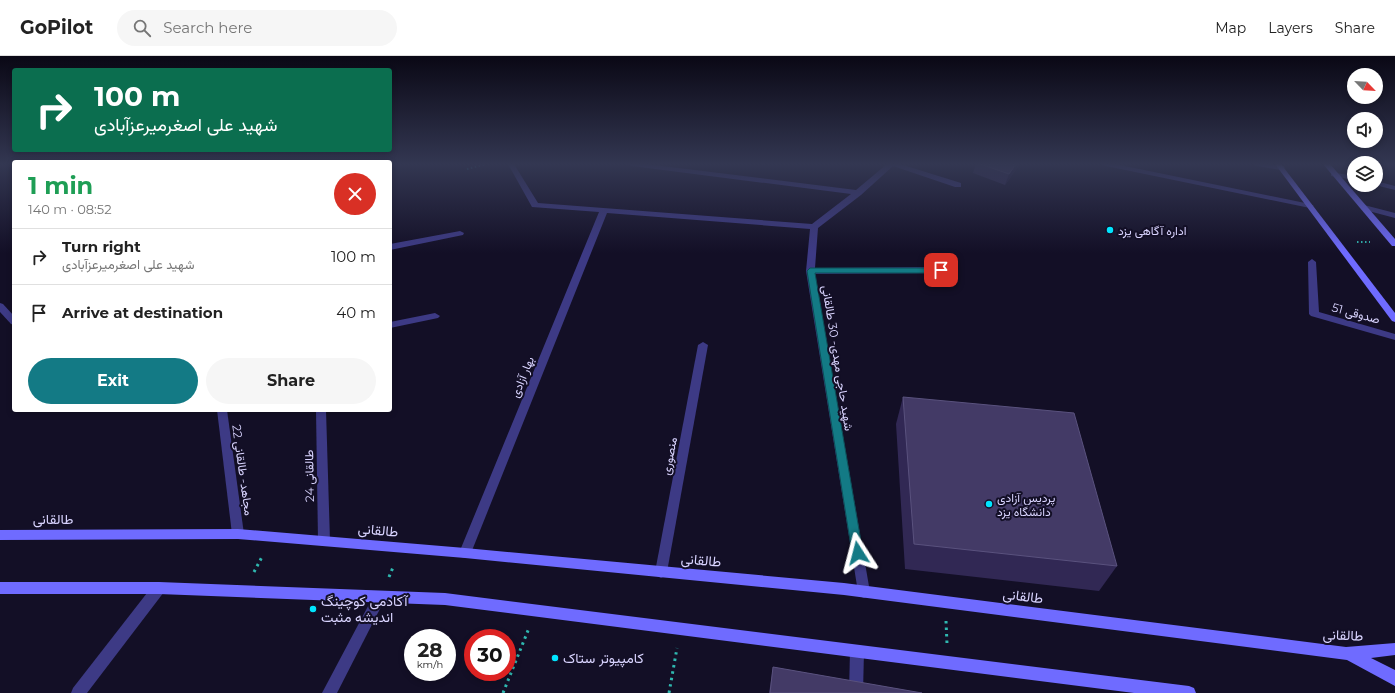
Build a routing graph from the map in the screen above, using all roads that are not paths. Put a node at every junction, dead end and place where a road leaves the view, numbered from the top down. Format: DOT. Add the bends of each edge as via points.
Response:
graph roads {
  1 [pos="528,194"];
  2 [pos="857,194"];
  3 [pos="1250,194"];
  4 [pos="1300,194"];
  5 [pos="1352,194"];
  6 [pos="1310,206"];
  7 [pos="1364,207"];
  8 [pos="604,211"];
  9 [pos="1395,216"];
  10 [pos="814,227"];
  11 [pos="460,233"];
  12 [pos="1395,243"];
  13 [pos="392,247"];
  14 [pos="1312,262"];
  15 [pos="941,270"];
  16 [pos="810,271"];
  17 [pos="0,306"];
  18 [pos="435,316"];
  19 [pos="1395,319"];
  20 [pos="12,320"];
  21 [pos="392,325"];
  22 [pos="1395,336"];
  23 [pos="703,345"];
  24 [pos="222,412"];
  25 [pos="321,412"];
  26 [pos="238,534"];
  27 [pos="0,535"];
  28 [pos="324,541"];
  29 [pos="465,553"];
  30 [pos="661,572"];
  31 [pos="0,588"];
  32 [pos="159,588"];
  33 [pos="864,592"];
  34 [pos="380,597"];
  35 [pos="1395,649"];
  36 [pos="857,651"];
  37 [pos="1346,654"];
  38 [pos="1395,679"];
  39 [pos="78,693"];
  40 [pos="329,693"];
  41 [pos="856,693"];
  42 [pos="1189,693"];
  1 -- 8 [label="street" via="535,205"];
  2 -- 10 [label="street"];
  3 -- 6 [label="street"];
  4 -- 6 [label="main road"];
  5 -- 7 [label="main road"];
  6 -- 19 [label="main road"];
  7 -- 9 [label="street"];
  7 -- 12 [label="main road"];
  8 -- 10 [label="street"];
  8 -- 29 [label="street, بهار آزادی"];
  10 -- 16 [label="street, شهید حاجی مهدی- 30 طالقانی"];
  11 -- 13 [label="street"];
  14 -- 22 [label="street, صدوقی 51" via="1314,314"];
  15 -- 16 [label="street"];
  16 -- 33 [label="street, شهید حاجی مهدی- 30 طالقانی"];
  17 -- 20 [label="street"];
  18 -- 21 [label="street"];
  23 -- 30 [label="street, منصوری"];
  24 -- 26 [label="street, مجاهد- طالقانی 22"];
  25 -- 28 [label="street, طالقانی 24"];
  26 -- 27 [label="main road, طالقانی"];
  26 -- 28 [label="main road, طالقانی"];
  28 -- 29 [label="main road, طالقانی"];
  29 -- 30 [label="main road, طالقانی"];
  30 -- 33 [label="main road, طالقانی"];
  31 -- 32 [label="main road"];
  32 -- 34 [label="main road"];
  32 -- 39 [label="street"];
  33 -- 37 [label="main road, طالقانی"];
  34 -- 36 [label="main road" via="445,599"];
  34 -- 40 [label="street"];
  35 -- 37 [label="main road, طالقانی"];
  36 -- 41 [label="street"];
  36 -- 42 [label="main road"];
  37 -- 38 [label="main road"];
}
